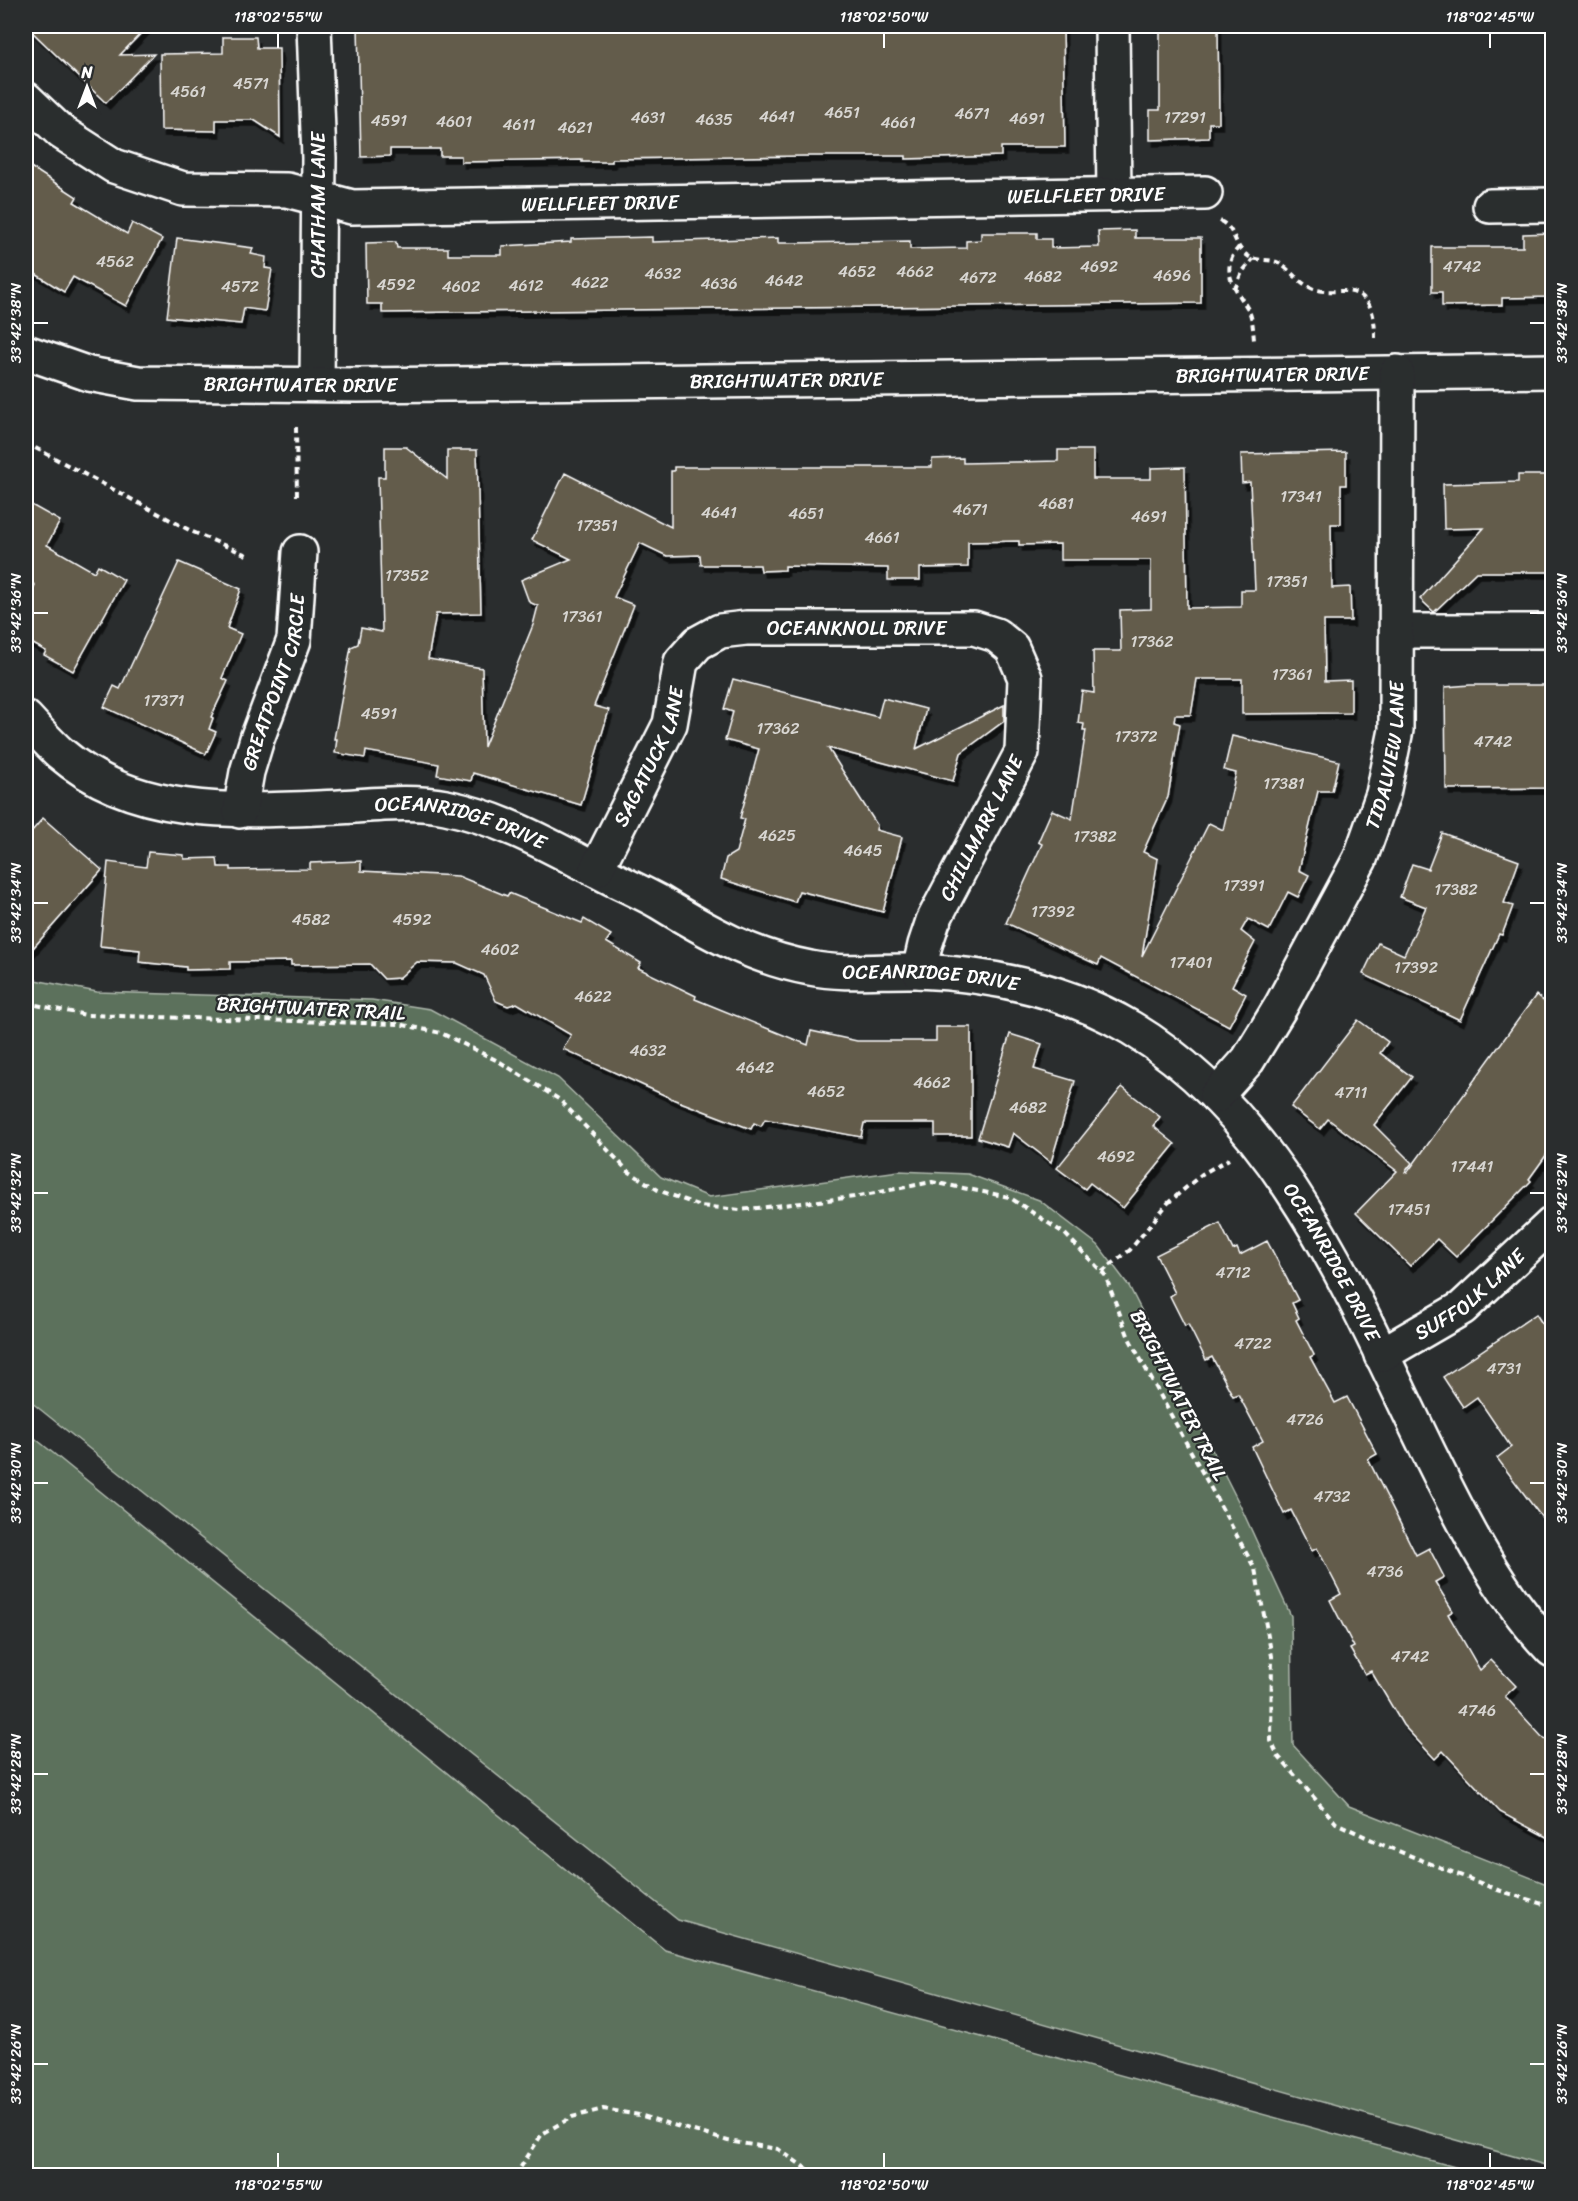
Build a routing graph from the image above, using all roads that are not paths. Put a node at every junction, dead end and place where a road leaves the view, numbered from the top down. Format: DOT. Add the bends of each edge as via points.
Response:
graph roads {
  1 [pos="314,26"];
  2 [pos="1112,26"];
  3 [pos="26,99"];
  4 [pos="1114,195"];
  5 [pos="318,200"];
  6 [pos="1552,205"];
  7 [pos="1208,206"];
  8 [pos="1490,206"];
  9 [pos="26,352"];
  10 [pos="1552,371"];
  11 [pos="1397,372"];
  12 [pos="316,384"];
  13 [pos="300,552"];
  14 [pos="1398,631"];
  15 [pos="1552,631"];
  16 [pos="698,643"];
  17 [pos="1012,648"];
  18 [pos="26,718"];
  19 [pos="240,811"];
  20 [pos="596,870"];
  21 [pos="920,971"];
  22 [pos="1216,1096"];
  23 [pos="1552,1224"];
  24 [pos="1381,1355"];
  25 [pos="1552,1650"];
  1 -- 5 [label="street, CHATHAM LANE"];
  2 -- 4 [label="street"];
  3 -- 5 [label="street, WELLFLEET DRIVE" via="61,132 114,166 183,189 287,190"];
  4 -- 5 [label="street, WELLFLEET DRIVE" via="356,207"];
  4 -- 7 [label="street, WELLFLEET DRIVE"];
  5 -- 12 [label="street, CHATHAM LANE"];
  6 -- 8 [label="street"];
  9 -- 12 [label="street, BRIGHTWATER DRIVE" via="90,374 138,383"];
  10 -- 11 [label="street, BRIGHTWATER DRIVE"];
  11 -- 12 [label="street, BRIGHTWATER DRIVE"];
  11 -- 14 [label="street, TIDALVIEW LANE"];
  13 -- 19 [label="street, GREATPOINT CIRCLE" via="294,640 257,739"];
  14 -- 15 [label="street"];
  14 -- 22 [label="street, TIDALVIEW LANE" via="1396,730 1383,794 1360,859 1287,996 1248,1060"];
  16 -- 17 [label="street, OCEANKNOLL DRIVE" via="720,631 746,628 975,628 996,635"];
  16 -- 20 [label="street, SAGATUCK LANE" via="681,662 670,724"];
  17 -- 21 [label="street, CHILLMARK LANE" via="1025,678 1022,752 933,921"];
  18 -- 19 [label="street, OCEANRIDGE DRIVE" via="62,755 136,795 172,805"];
  19 -- 20 [label="street, OCEANRIDGE DRIVE" via="382,804 443,806 521,830"];
  20 -- 21 [label="street, OCEANRIDGE DRIVE" via="705,932 761,954 812,969"];
  21 -- 22 [label="street, OCEANRIDGE DRIVE" via="999,979 1064,997 1130,1028"];
  22 -- 24 [label="street, OCEANRIDGE DRIVE" via="1285,1179 1330,1253"];
  23 -- 24 [label="street, SUFFOLK LANE" via="1462,1308"];
  24 -- 25 [label="street, OCEANRIDGE DRIVE" via="1453,1502 1495,1576"];
}
